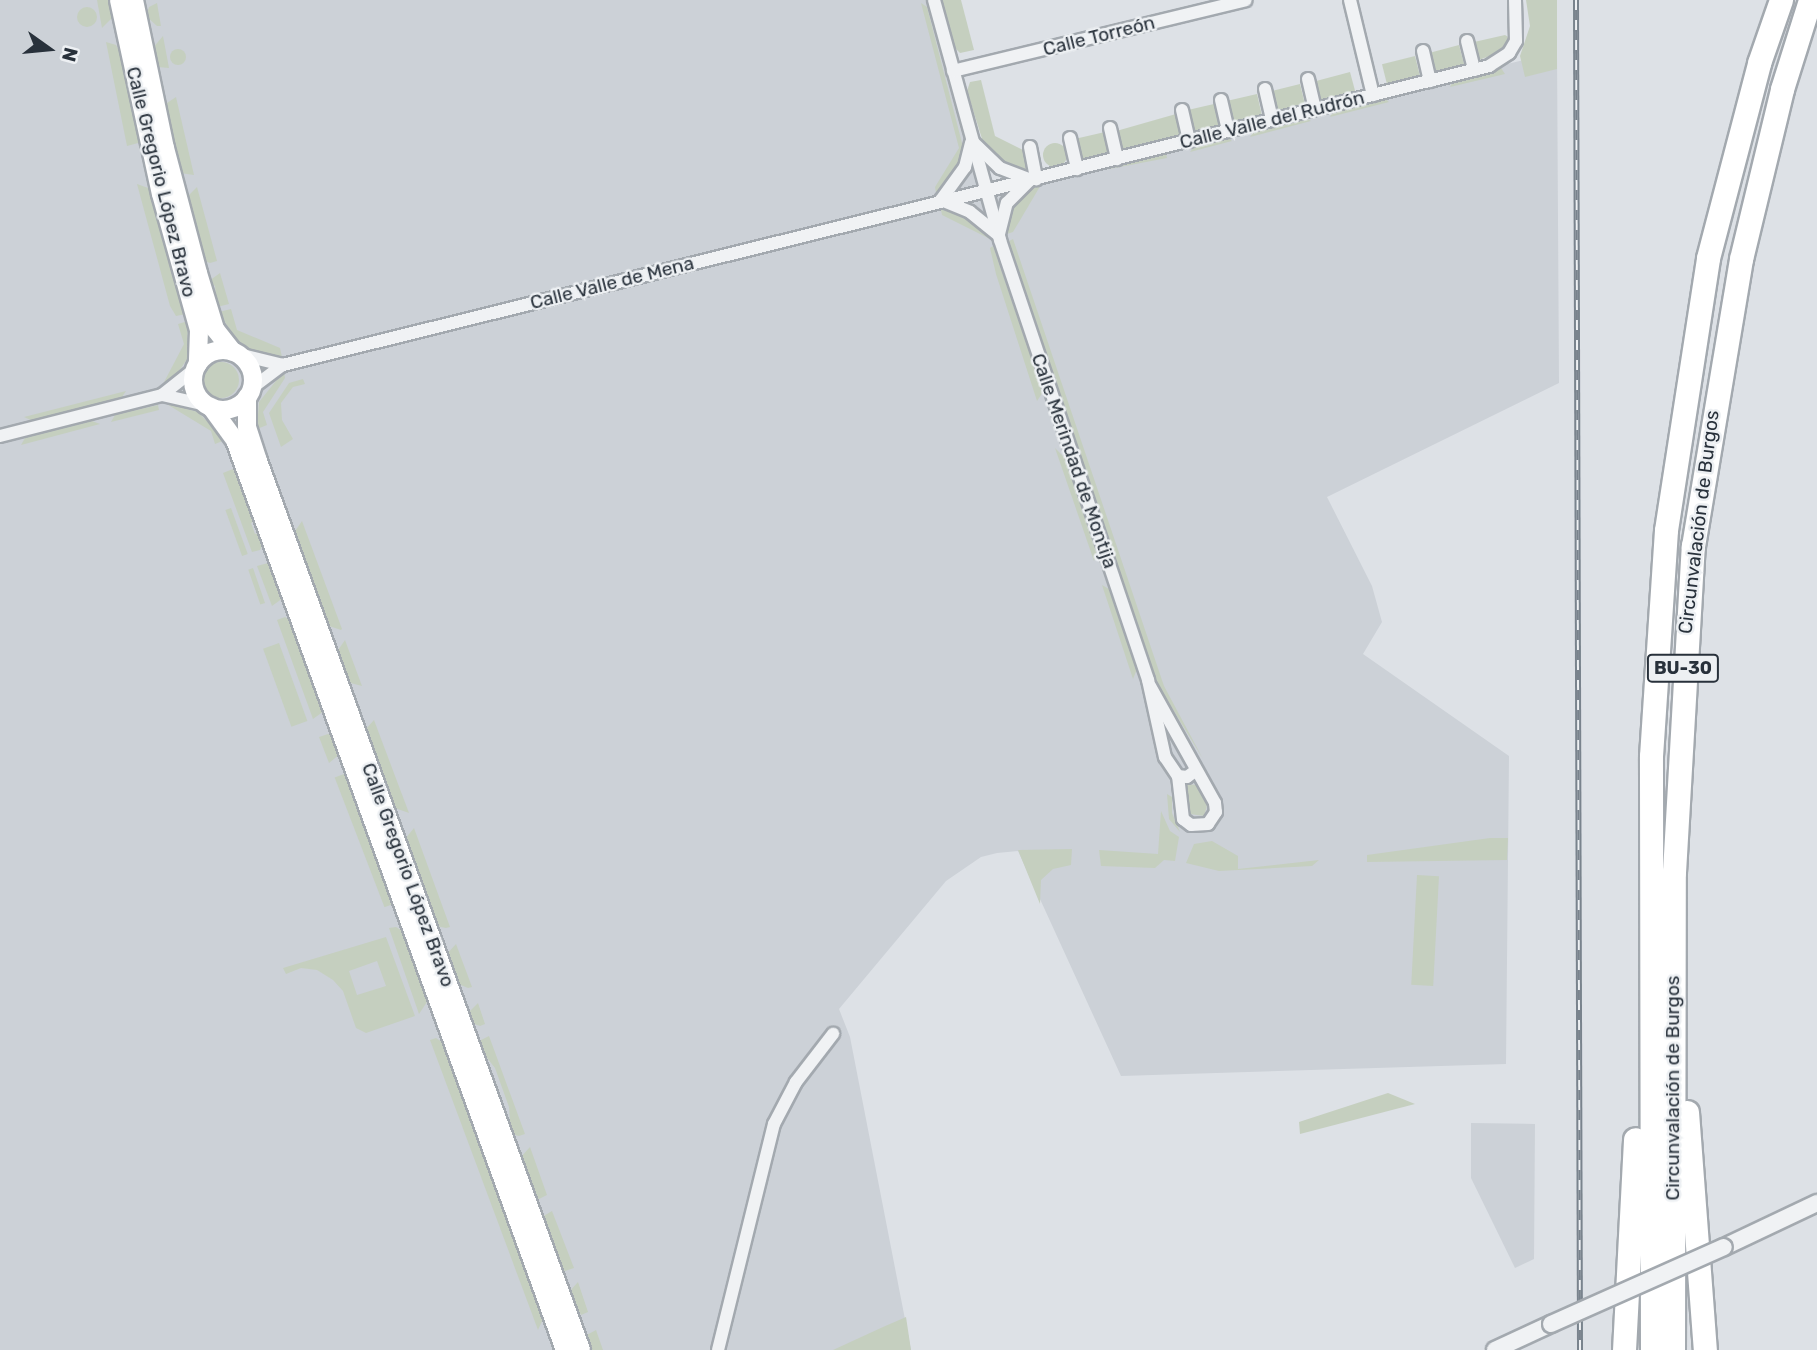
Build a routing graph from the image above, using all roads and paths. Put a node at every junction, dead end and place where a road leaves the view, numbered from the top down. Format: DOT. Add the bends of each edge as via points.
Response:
graph roads {
  1 [pos="119,0"];
  2 [pos="134,0"];
  3 [pos="934,0"];
  4 [pos="1246,0"];
  5 [pos="1350,0"];
  6 [pos="1515,0"];
  7 [pos="1781,0"];
  8 [pos="1810,0"];
  9 [pos="1467,41"];
  10 [pos="1423,51"];
  11 [pos="1474,70"];
  12 [pos="953,71"];
  13 [pos="1308,79"];
  14 [pos="1430,81"];
  15 [pos="1265,89"];
  16 [pos="1373,95"];
  17 [pos="1221,100"];
  18 [pos="1315,109"];
  19 [pos="1182,110"];
  20 [pos="1272,120"];
  21 [pos="1110,128"];
  22 [pos="1228,131"];
  23 [pos="1070,138"];
  24 [pos="971,140"];
  25 [pos="1189,141"];
  26 [pos="1030,147"];
  27 [pos="1117,159"];
  28 [pos="1077,169"];
  29 [pos="1034,180"];
  30 [pos="985,190"];
  31 [pos="941,200"];
  32 [pos="999,236"];
  33 [pos="235,353"];
  34 [pos="283,365"];
  35 [pos="197,366"];
  36 [pos="250,393"];
  37 [pos="162,396"];
  38 [pos="208,406"];
  39 [pos="0,436"];
  40 [pos="1150,686"];
  41 [pos="1195,771"];
  42 [pos="1178,776"];
  43 [pos="1649,919"];
  44 [pos="1673,933"];
  45 [pos="833,1034"];
  46 [pos="1817,1203"];
  47 [pos="565,1350"];
  48 [pos="581,1350"];
  49 [pos="718,1350"];
  50 [pos="1495,1350"];
  51 [pos="1624,1350"];
  52 [pos="1652,1350"];
  53 [pos="1674,1350"];
  54 [pos="1705,1350"];
  1 -- 35 [label="main road, Calle Gregorio López Bravo" via="161,194 199,330"];
  2 -- 33 [label="main road, Calle Gregorio López Bravo" via="165,148 198,273 215,329"];
  3 -- 12 [label="street, Calle Merindad de Montija"];
  4 -- 12 [label="street, Calle Torreón"];
  5 -- 16 [label="street"];
  6 -- 11 [label="street, Calle Valle del Rudrón" via="1519,29 1509,52"];
  7 -- 43 [label="highway, Circunvalación de Burgos / BU-30" via="1759,63 1708,258 1666,530 1651,757"];
  8 -- 44 [label="highway, Circunvalación de Burgos / BU-30" via="1749,222 1699,500 1683,658"];
  9 -- 11 [label="street"];
  10 -- 14 [label="street"];
  11 -- 14 [label="street, Calle Valle del Rudrón"];
  12 -- 24 [label="street, Calle Merindad de Montija"];
  13 -- 18 [label="street"];
  14 -- 16 [label="street, Calle Valle del Rudrón"];
  15 -- 20 [label="street"];
  16 -- 18 [label="street, Calle Valle del Rudrón"];
  17 -- 22 [label="street"];
  18 -- 20 [label="street, Calle Valle del Rudrón"];
  19 -- 25 [label="street"];
  20 -- 22 [label="street, Calle Valle del Rudrón"];
  21 -- 27 [label="street"];
  22 -- 25 [label="street, Calle Valle del Rudrón"];
  23 -- 28 [label="street"];
  24 -- 29 [label="street" via="1000,168"];
  24 -- 30 [label="street, Calle Merindad de Montija"];
  24 -- 31 [label="street" via="965,167"];
  25 -- 27 [label="street, Calle Valle del Rudrón"];
  26 -- 29 [label="street"];
  27 -- 28 [label="street, Calle Valle del Rudrón"];
  28 -- 29 [label="street, Calle Valle del Rudrón"];
  29 -- 30 [label="street, Calle Valle del Rudrón"];
  29 -- 32 [label="street" via="1007,203"];
  30 -- 31 [label="street, Calle Valle de Mena"];
  30 -- 32 [label="street, Calle Merindad de Montija"];
  31 -- 32 [label="street" via="970,212"];
  31 -- 34 [label="street, Calle Valle de Mena"];
  32 -- 40 [label="street, Calle Merindad de Montija"];
  33 -- 34 [label="street, Calle Valle de Mena"];
  33 -- 35 [label="main road" via="216,351"];
  33 -- 36 [label="main road" via="252,372"];
  34 -- 36 [label="street, Calle Valle de Mena"];
  35 -- 37 [label="street"];
  35 -- 38 [label="main road" via="194,388"];
  36 -- 38 [label="main road" via="231,409"];
  36 -- 48 [label="main road, Calle Gregorio López Bravo" via="246,420 254,448"];
  37 -- 38 [label="street"];
  37 -- 39 [label="street"];
  38 -- 47 [label="main road, Calle Gregorio López Bravo" via="239,450"];
  40 -- 41 [label="street, Calle Merindad de Montija" via="1194,761"];
  40 -- 42 [label="street, Calle Merindad de Montija" via="1165,757"];
  41 -- 42 [label="street"];
  41 -- 42 [label="street, Calle Merindad de Montija" via="1216,803 1213,818 1201,827 1191,825 1179,812"];
  43 -- 51 [label="highway" via="1639,999"];
  43 -- 52 [label="highway, Circunvalación de Burgos / BU-30"];
  44 -- 53 [label="highway, Circunvalación de Burgos / BU-30"];
  44 -- 54 [label="highway"];
  45 -- 49 [label="street" via="796,1082 774,1124"];
  46 -- 50 [label="street, bridge"];
}
